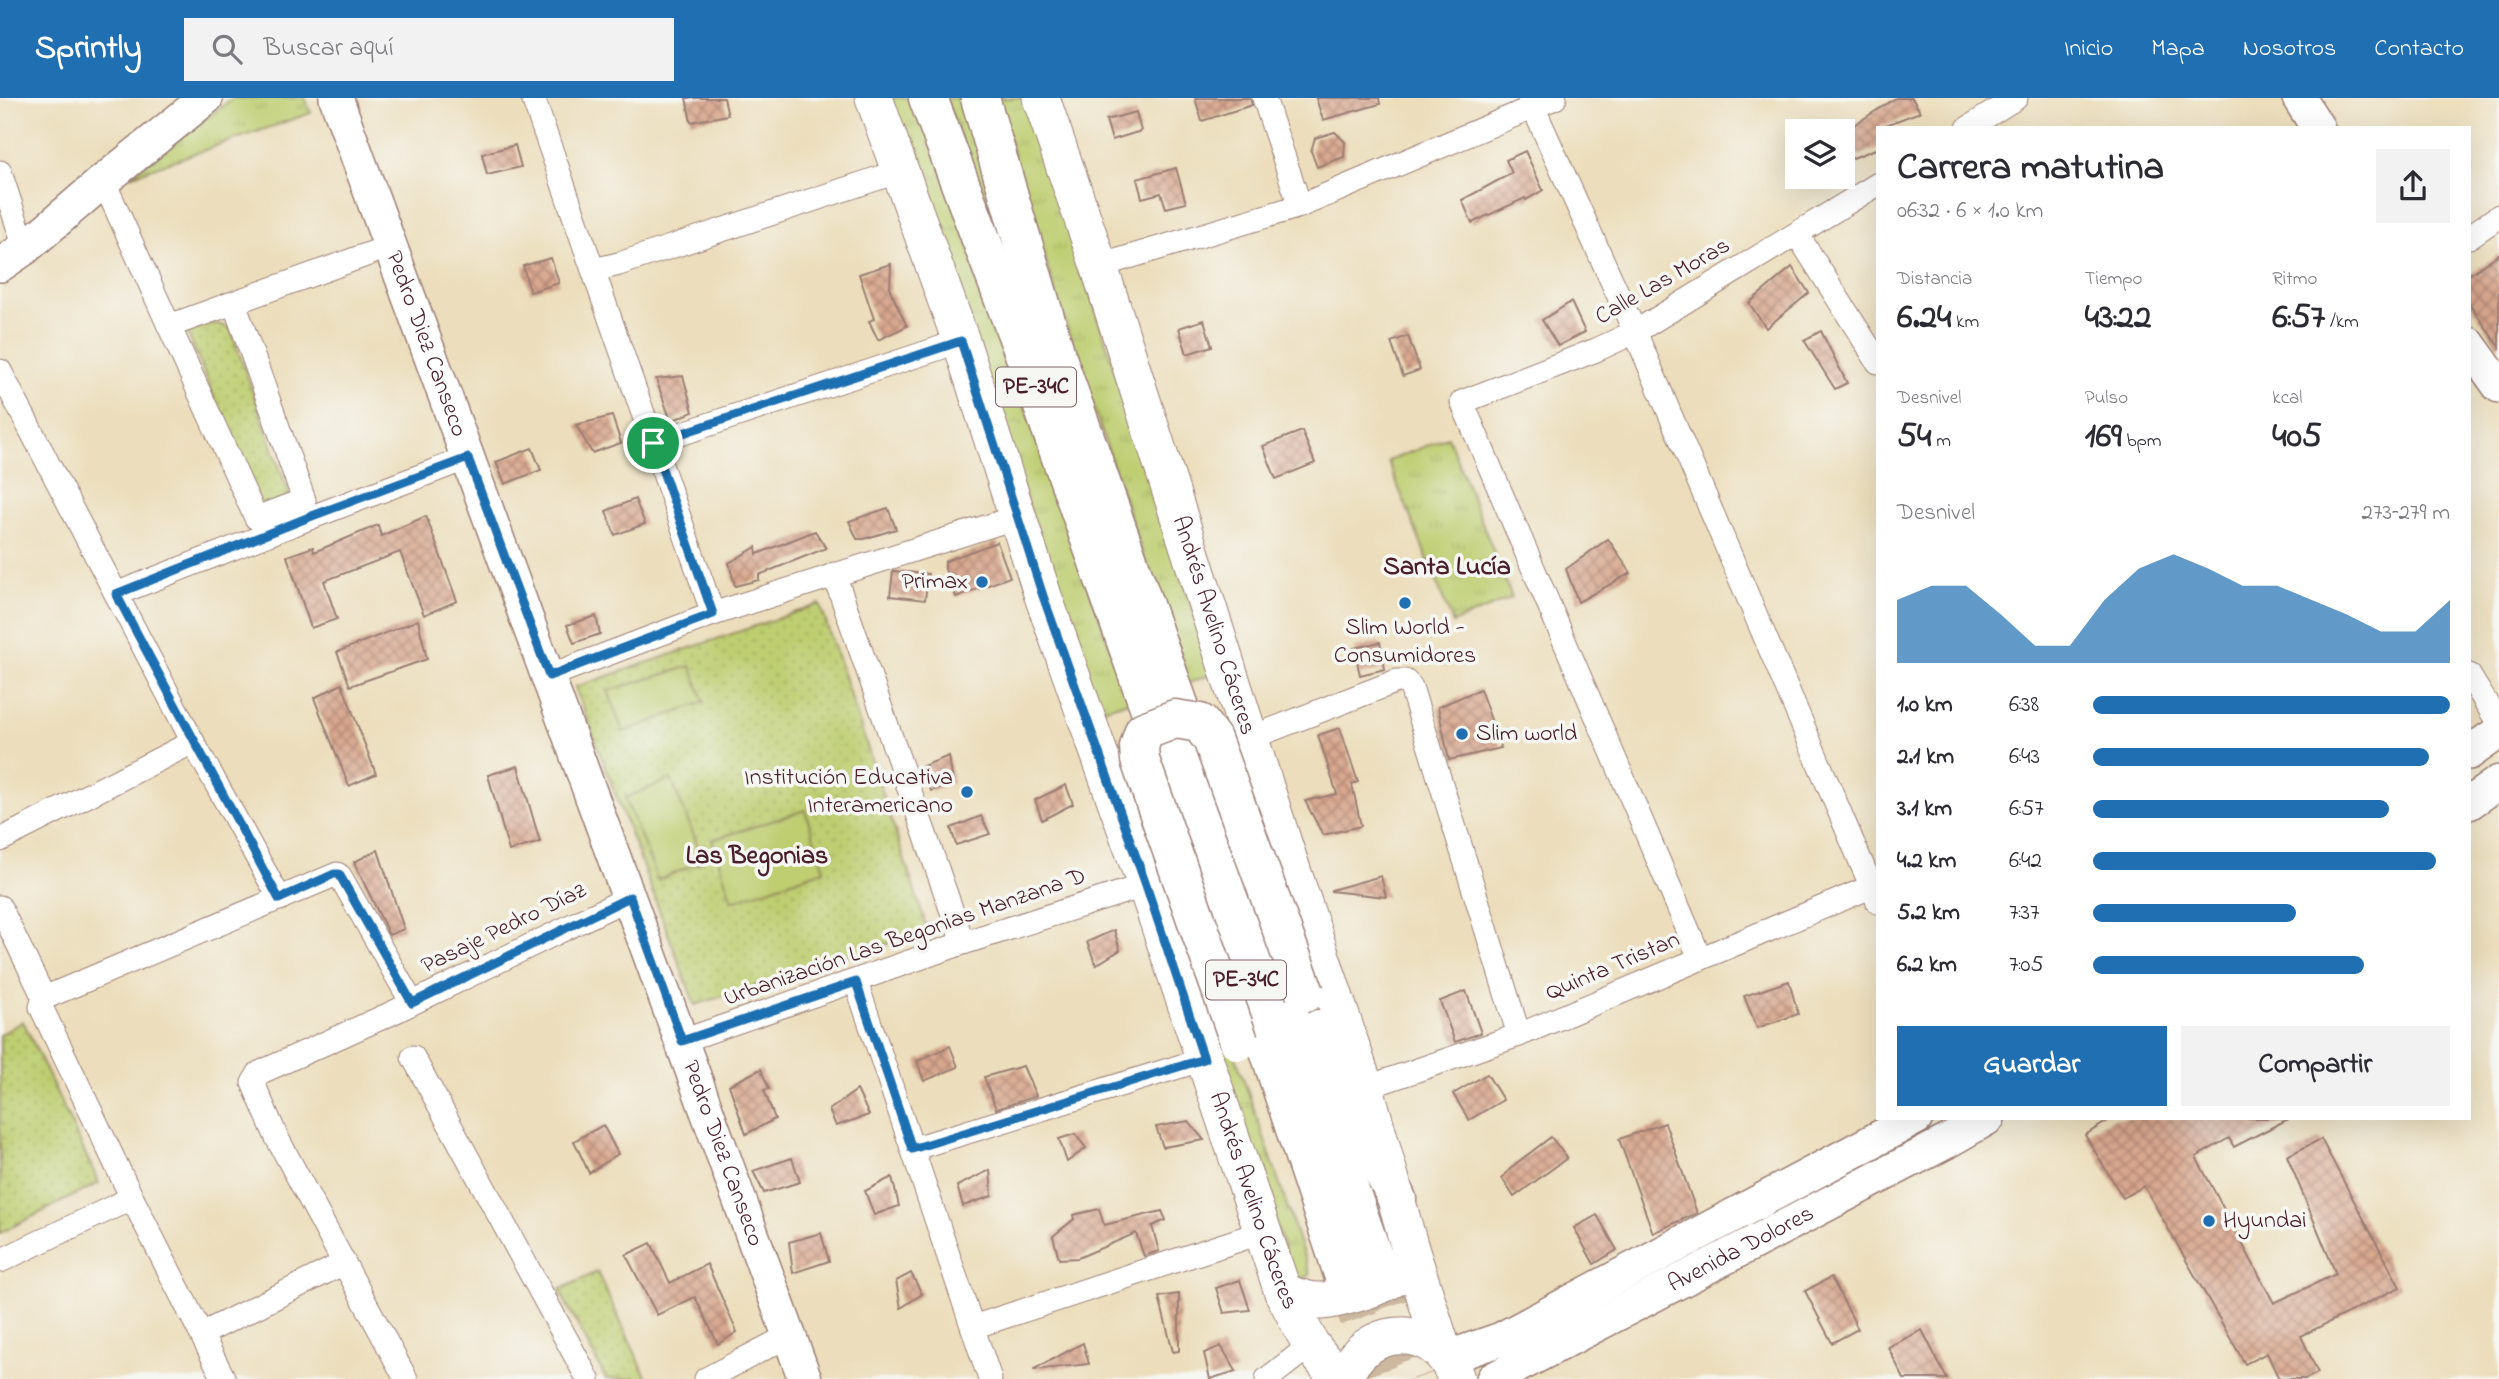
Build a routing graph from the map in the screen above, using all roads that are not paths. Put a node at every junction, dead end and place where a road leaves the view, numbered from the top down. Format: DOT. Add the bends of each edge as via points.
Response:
graph roads {
  1 [pos="206,98"];
  2 [pos="336,98"];
  3 [pos="535,98"];
  4 [pos="874,98"];
  5 [pos="928,98"];
  6 [pos="980,98"];
  7 [pos="1041,98"];
  8 [pos="1264,98"];
  9 [pos="1555,98"];
  10 [pos="2016,98"];
  11 [pos="2299,98"];
  12 [pos="1531,103"];
  13 [pos="1971,126"];
  14 [pos="2318,126"];
  15 [pos="900,171"];
  16 [pos="0,172"];
  17 [pos="102,182"];
  18 [pos="1876,185"];
  19 [pos="1300,206"];
  20 [pos="2499,216"];
  21 [pos="1797,234"];
  22 [pos="2471,236"];
  23 [pos="391,246"];
  24 [pos="13,257"];
  25 [pos="1099,265"];
  26 [pos="594,270"];
  27 [pos="234,303"];
  28 [pos="169,326"];
  29 [pos="1635,332"];
  30 [pos="961,341"];
  31 [pos="2471,347"];
  32 [pos="1876,359"];
  33 [pos="0,371"];
  34 [pos="2499,386"];
  35 [pos="653,443"];
  36 [pos="468,458"];
  37 [pos="1017,517"];
  38 [pos="834,573"];
  39 [pos="116,594"];
  40 [pos="713,614"];
  41 [pos="549,676"];
  42 [pos="2471,678"];
  43 [pos="2499,724"];
  44 [pos="2499,732"];
  45 [pos="1250,738"];
  46 [pos="193,742"];
  47 [pos="2471,752"];
  48 [pos="2499,782"];
  49 [pos="2471,802"];
  50 [pos="0,840"];
  51 [pos="1146,885"];
  52 [pos="1876,891"];
  53 [pos="630,897"];
  54 [pos="279,899"];
  55 [pos="0,907"];
  56 [pos="963,943"];
  57 [pos="1700,958"];
  58 [pos="856,982"];
  59 [pos="44,998"];
  60 [pos="412,1003"];
  61 [pos="1519,1035"];
  62 [pos="682,1041"];
  63 [pos="413,1057"];
  64 [pos="1204,1059"];
  65 [pos="1364,1088"];
  66 [pos="1912,1120"];
  67 [pos="1977,1121"];
  68 [pos="912,1149"];
  69 [pos="132,1198"];
  70 [pos="1396,1199"];
  71 [pos="1263,1233"];
  72 [pos="1409,1245"];
  73 [pos="0,1261"];
  74 [pos="344,1263"];
  75 [pos="1356,1275"];
  76 [pos="1283,1292"];
  77 [pos="973,1327"];
  78 [pos="202,1334"];
  79 [pos="790,1335"];
  80 [pos="1311,1345"];
  81 [pos="1449,1364"];
  82 [pos="224,1379"];
  83 [pos="406,1379"];
  84 [pos="589,1379"];
  85 [pos="706,1379"];
  86 [pos="805,1379"];
  87 [pos="990,1379"];
  88 [pos="1267,1379"];
  89 [pos="1338,1379"];
  90 [pos="1345,1379"];
  91 [pos="1493,1379"];
  1 -- 17 [label="street"];
  2 -- 23 [label="street, Pedro Diez Canseco"];
  3 -- 26 [label="street"];
  4 -- 15 [label="main road, Andrés Avelino Cáceres"];
  5 -- 75 [label="highway, PE-34C"];
  6 -- 75 [label="highway, PE-34C" via="1056,355"];
  7 -- 25 [label="main road, Andrés Avelino Cáceres"];
  8 -- 19 [label="street"];
  9 -- 12 [label="street"];
  10 -- 13 [label="street"];
  11 -- 14 [label="street"];
  12 -- 19 [label="street"];
  12 -- 29 [label="street"];
  15 -- 26 [label="street"];
  15 -- 30 [label="main road, Andrés Avelino Cáceres"];
  16 -- 24 [label="street"];
  17 -- 24 [label="street"];
  17 -- 28 [label="street"];
  18 -- 21 [label="street, Calle Las Moras"];
  19 -- 25 [label="street"];
  20 -- 22 [label="street"];
  21 -- 29 [label="street, Calle Las Moras"];
  21 -- 32 [label="street"];
  23 -- 27 [label="street"];
  23 -- 36 [label="street, Pedro Diez Canseco"];
  25 -- 45 [label="main road, Andrés Avelino Cáceres"];
  26 -- 35 [label="street"];
  27 -- 28 [label="street"];
  27 -- 28 [label="street" via="304,500 256,518"];
  29 -- 52 [label="street"];
  29 -- 57 [label="street, Calle Las Moras" via="1462,402"];
  30 -- 35 [label="street"];
  30 -- 37 [label="main road, Andrés Avelino Cáceres"];
  31 -- 34 [label="street"];
  33 -- 39 [label="street"];
  35 -- 40 [label="street"];
  36 -- 39 [label="street"];
  36 -- 41 [label="street, Pedro Diez Canseco"];
  37 -- 38 [label="street"];
  37 -- 51 [label="main road, Andrés Avelino Cáceres"];
  38 -- 40 [label="street"];
  38 -- 56 [label="street"];
  39 -- 46 [label="street"];
  40 -- 41 [label="street"];
  41 -- 53 [label="street, Pedro Diez Canseco"];
  42 -- 43 [label="street"];
  44 -- 47 [label="street"];
  45 -- 61 [label="street" via="1405,681 1411,688"];
  45 -- 65 [label="main road, Andrés Avelino Cáceres"];
  46 -- 50 [label="street"];
  46 -- 54 [label="street"];
  48 -- 49 [label="street"];
  51 -- 56 [label="street, Urbanización Las Begonias Manzana D"];
  51 -- 64 [label="main road, Andrés Avelino Cáceres"];
  52 -- 57 [label="street, Quinta Tristan"];
  53 -- 60 [label="street, Pasaje Pedro Díaz"];
  53 -- 62 [label="street, Pedro Diez Canseco"];
  54 -- 59 [label="street"];
  54 -- 60 [label="street" via="339,874"];
  55 -- 59 [label="street"];
  56 -- 58 [label="street, Urbanización Las Begonias Manzana D"];
  57 -- 61 [label="street, Quinta Tristan"];
  58 -- 62 [label="street, Urbanización Las Begonias Manzana D"];
  58 -- 68 [label="street"];
  59 -- 69 [label="street" via="41,1007"];
  60 -- 74 [label="street, Pasaje Pedro Díaz" via="258,1073 253,1083"];
  61 -- 65 [label="street, Quinta Tristan"];
  62 -- 79 [label="street, Pedro Diez Canseco"];
  63 -- 84 [label="street"];
  64 -- 68 [label="street"];
  64 -- 71 [label="main road, Andrés Avelino Cáceres"];
  65 -- 70 [label="main road, Andrés Avelino Cáceres"];
  66 -- 81 [label="street, Avenida Dolores"];
  67 -- 91 [label="street, Avenida Dolores"];
  68 -- 77 [label="street"];
  69 -- 73 [label="street"];
  69 -- 78 [label="street"];
  70 -- 72 [label="main road, Andrés Avelino Cáceres"];
  70 -- 75 [label="highway, bridge" via="1354,1114 1304,993 1212,739 1200,723 1175,719 1144,732 1140,760 1312,1239"];
  71 -- 76 [label="main road, Andrés Avelino Cáceres"];
  71 -- 77 [label="street"];
  72 -- 76 [label="main road" via="1399,1274 1382,1283 1319,1301"];
  72 -- 81 [label="main road, Andrés Avelino Cáceres"];
  74 -- 78 [label="street"];
  74 -- 83 [label="street"];
  76 -- 80 [label="main road, Andrés Avelino Cáceres"];
  77 -- 87 [label="street"];
  78 -- 82 [label="street"];
  79 -- 85 [label="street"];
  79 -- 86 [label="street, Pedro Diez Canseco"];
  80 -- 88 [label="street"];
  80 -- 89 [label="main road, Andrés Avelino Cáceres"];
  81 -- 90 [label="main road" via="1430,1343 1412,1336 1393,1336 1360,1352"];
}
